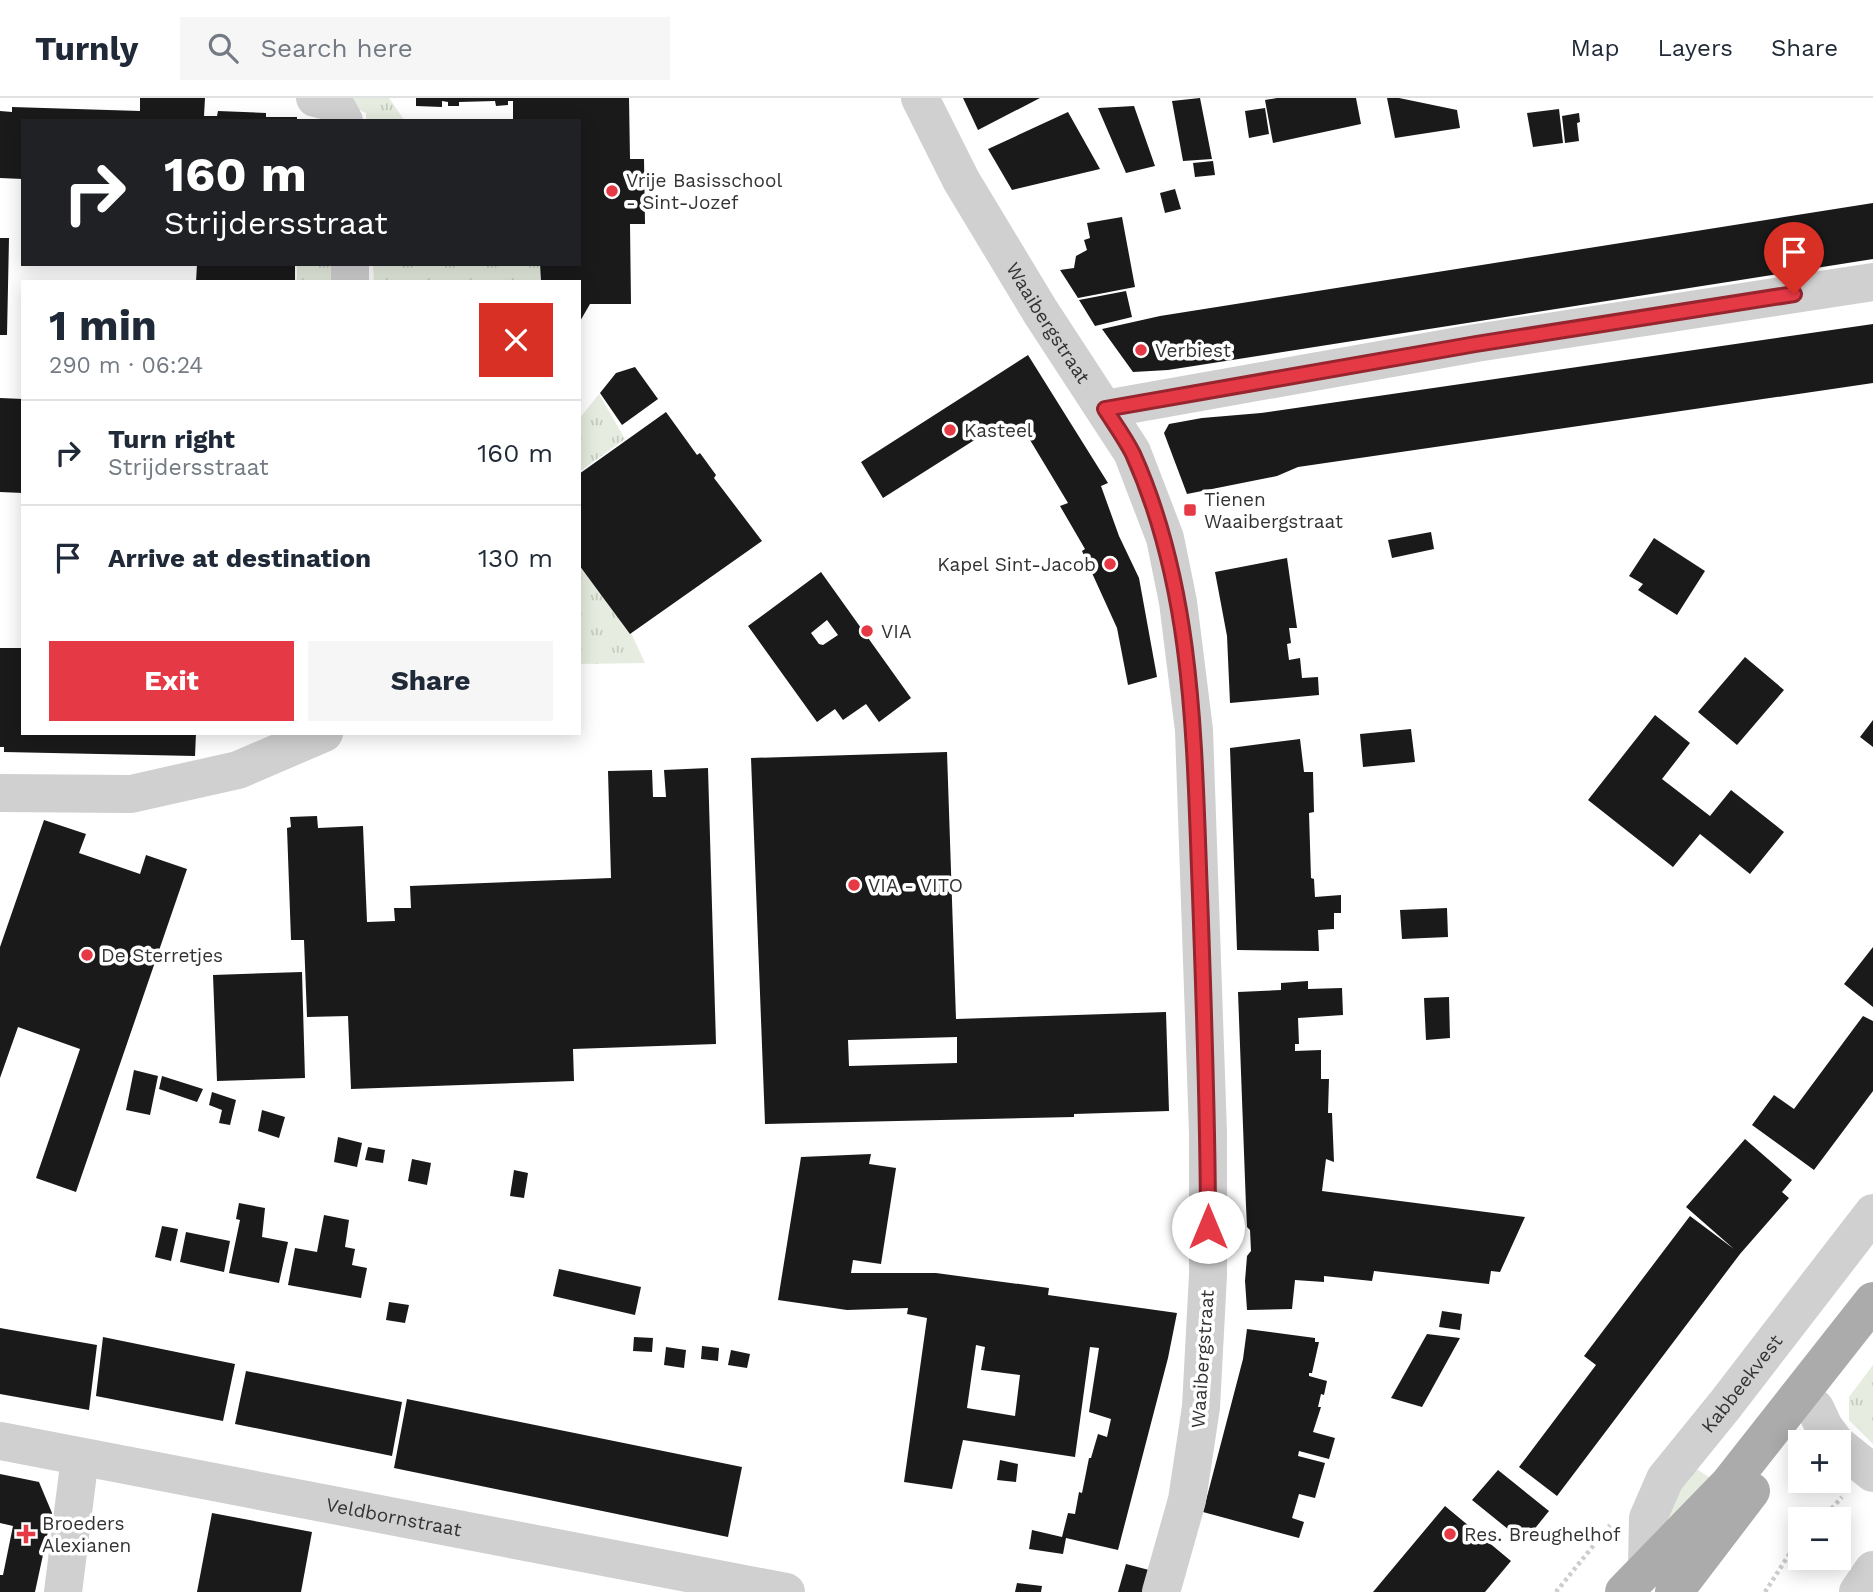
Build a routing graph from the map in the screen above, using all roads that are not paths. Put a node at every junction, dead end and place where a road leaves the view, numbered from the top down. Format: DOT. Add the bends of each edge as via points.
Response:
graph roads {
  1 [pos="315,98"];
  2 [pos="920,98"];
  3 [pos="343,119"];
  4 [pos="1873,282"];
  5 [pos="1105,409"];
  6 [pos="319,735"];
  7 [pos="0,793"];
  8 [pos="1873,1213"];
  9 [pos="1873,1301"];
  10 [pos="1873,1332"];
  11 [pos="1815,1408"];
  12 [pos="1826,1430"];
  13 [pos="0,1441"];
  14 [pos="1851,1456"];
  15 [pos="80,1457"];
  16 [pos="1873,1473"];
  17 [pos="1873,1570"];
  18 [pos="1648,1584"];
  19 [pos="63,1592"];
  20 [pos="786,1592"];
  21 [pos="1161,1592"];
  22 [pos="1858,1592"];
  1 -- 3 [label="street" via="334,103"];
  2 -- 5 [label="street, Waaibergstraat" via="968,192"];
  4 -- 5 [label="street" via="1476,344"];
  5 -- 21 [label="street, Waaibergstraat" via="1132,452 1165,538 1194,730 1208,1119 1208,1275 1201,1407 1187,1500"];
  6 -- 7 [label="street" via="238,770 131,794"];
  8 -- 18 [label="street, Kabbeekvest" via="1664,1479 1648,1518"];
  9 -- 18 [label="main road"];
  10 -- 11 [label="main road"];
  11 -- 12 [label="street"];
  11 -- 18 [label="main road"];
  13 -- 15 [label="street, Veldbornstraat"];
  14 -- 16 [label="street"];
  15 -- 19 [label="street"];
  15 -- 20 [label="street, Veldbornstraat"];
  17 -- 22 [label="street"];
}
